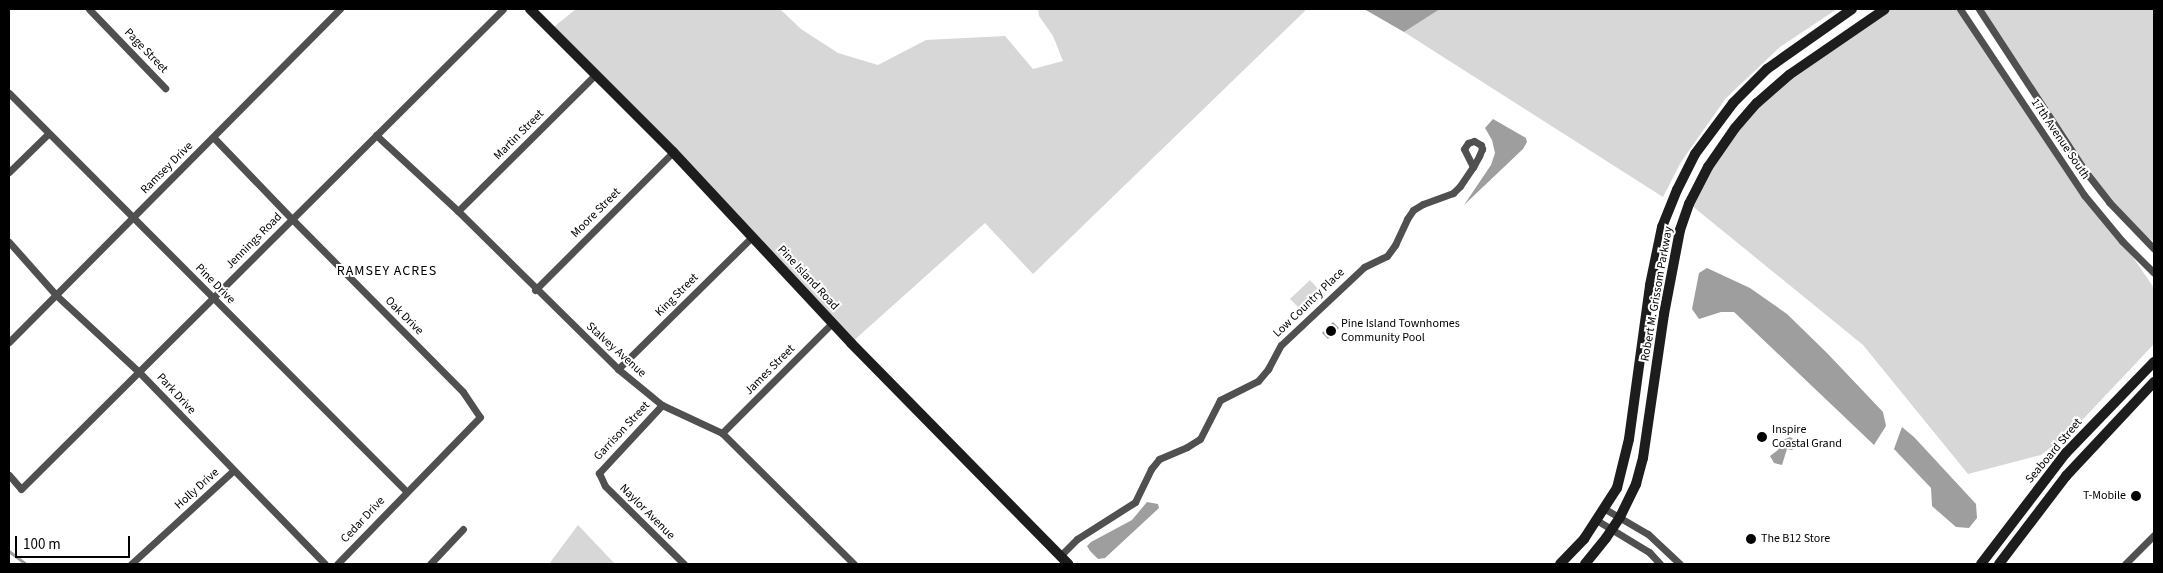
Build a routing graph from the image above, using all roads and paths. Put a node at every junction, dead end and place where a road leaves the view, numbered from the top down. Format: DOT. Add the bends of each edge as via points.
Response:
graph roads {
  1 [pos="89,9"];
  2 [pos="340,9"];
  3 [pos="502,9"];
  4 [pos="530,9"];
  5 [pos="1852,9"];
  6 [pos="1885,9"];
  7 [pos="1960,9"];
  8 [pos="1979,9"];
  9 [pos="596,74"];
  10 [pos="165,88"];
  11 [pos="9,93"];
  12 [pos="48,134"];
  13 [pos="376,135"];
  14 [pos="214,138"];
  15 [pos="2071,150"];
  16 [pos="673,152"];
  17 [pos="2059,158"];
  18 [pos="1473,167"];
  19 [pos="9,172"];
  20 [pos="458,211"];
  21 [pos="133,219"];
  22 [pos="292,219"];
  23 [pos="752,237"];
  24 [pos="9,242"];
  25 [pos="2154,249"];
  26 [pos="2154,273"];
  27 [pos="535,290"];
  28 [pos="56,295"];
  29 [pos="213,297"];
  30 [pos="833,322"];
  31 [pos="9,342"];
  32 [pos="2154,362"];
  33 [pos="618,369"];
  34 [pos="139,372"];
  35 [pos="2154,382"];
  36 [pos="662,405"];
  37 [pos="722,433"];
  38 [pos="233,471"];
  39 [pos="599,473"];
  40 [pos="9,475"];
  41 [pos="406,491"];
  42 [pos="1604,509"];
  43 [pos="1620,517"];
  44 [pos="1598,521"];
  45 [pos="1612,529"];
  46 [pos="464,530"];
  47 [pos="2154,535"];
  48 [pos="1060,556"];
  49 [pos="1993,563"];
  50 [pos="131,564"];
  51 [pos="324,564"];
  52 [pos="337,564"];
  53 [pos="430,564"];
  54 [pos="684,564"];
  55 [pos="854,564"];
  56 [pos="1068,564"];
  57 [pos="1560,564"];
  58 [pos="1585,564"];
  59 [pos="1660,564"];
  60 [pos="1680,564"];
  61 [pos="2125,564"];
  1 -- 10 [label="street, Page Street"];
  2 -- 14 [label="street, Ramsey Drive"];
  3 -- 13 [label="street, Jennings Road"];
  4 -- 9 [label="main road, Pine Island Road"];
  5 -- 42 [label="main road, Robert M. Grissom Parkway" via="1767,69 1732,103 1695,154 1677,190 1662,227 1650,285 1629,439 1617,488"];
  6 -- 43 [label="main road, Robert M. Grissom Parkway" via="1789,75 1735,128 1708,167 1680,230 1664,314 1644,458 1628,504"];
  7 -- 17 [label="street, 17th Avenue South"];
  8 -- 15 [label="street, 17th Avenue South"];
  9 -- 16 [label="main road, Pine Island Road"];
  9 -- 20 [label="street, Martin Street"];
  11 -- 12 [label="street, Pine Drive"];
  12 -- 19 [label="street"];
  12 -- 21 [label="street, Pine Drive"];
  13 -- 20 [label="street, Stalvey Avenue"];
  13 -- 22 [label="street, Jennings Road"];
  14 -- 21 [label="street, Ramsey Drive"];
  14 -- 22 [label="street, Oak Drive"];
  15 -- 17 [label="street"];
  15 -- 25 [label="street, 17th Avenue South" via="2109,202"];
  16 -- 23 [label="main road, Pine Island Road"];
  16 -- 27 [label="street, Moore Street"];
  17 -- 26 [label="street, 17th Avenue South" via="2084,196"];
  18 -- 48 [label="street, Low Country Place" via="1453,193 1413,210 1392,251 1364,267 1281,345 1258,381 1220,400 1200,439 1159,459 1135,502 1077,539"];
  20 -- 27 [label="street, Stalvey Avenue"];
  21 -- 28 [label="street, Ramsey Drive"];
  21 -- 29 [label="street, Pine Drive"];
  22 -- 29 [label="street, Jennings Road"];
  22 -- 41 [label="street, Oak Drive" via="464,392 480,417"];
  23 -- 30 [label="main road, Pine Island Road"];
  23 -- 33 [label="street, King Street"];
  24 -- 28 [label="street, Park Drive"];
  27 -- 33 [label="street, Stalvey Avenue"];
  28 -- 31 [label="street, Ramsey Drive"];
  28 -- 34 [label="street, Park Drive"];
  29 -- 34 [label="street, Jennings Road"];
  29 -- 41 [label="street, Pine Drive"];
  30 -- 37 [label="street, James Street"];
  30 -- 48 [label="main road, Pine Island Road"];
  32 -- 49 [label="main road, Seaboard Street" via="2066,453"];
  33 -- 36 [label="street, Stalvey Avenue"];
  34 -- 38 [label="street, Park Drive"];
  34 -- 40 [label="street, Jennings Road" via="21,489"];
  35 -- 49 [label="main road, Seaboard Street" via="2066,476"];
  36 -- 37 [label="street, Stalvey Avenue"];
  36 -- 39 [label="street, Garrison Street"];
  37 -- 55 [label="street, Stalvey Avenue"];
  38 -- 50 [label="street, Holly Drive"];
  38 -- 51 [label="street, Park Drive"];
  39 -- 54 [label="street, Naylor Avenue" via="605,486"];
  41 -- 52 [label="street, Cedar Drive"];
  42 -- 43 [label="street"];
  42 -- 44 [label="main road, Robert M. Grissom Parkway"];
  43 -- 45 [label="main road, Robert M. Grissom Parkway"];
  43 -- 60 [label="street" via="1648,534"];
  44 -- 45 [label="street"];
  44 -- 57 [label="main road, Robert M. Grissom Parkway"];
  45 -- 58 [label="main road, Robert M. Grissom Parkway"];
  45 -- 59 [label="street" via="1650,552"];
  46 -- 53 [label="street"];
  47 -- 61 [label="street"];
  48 -- 56 [label="main road, Pine Island Road"];
}
